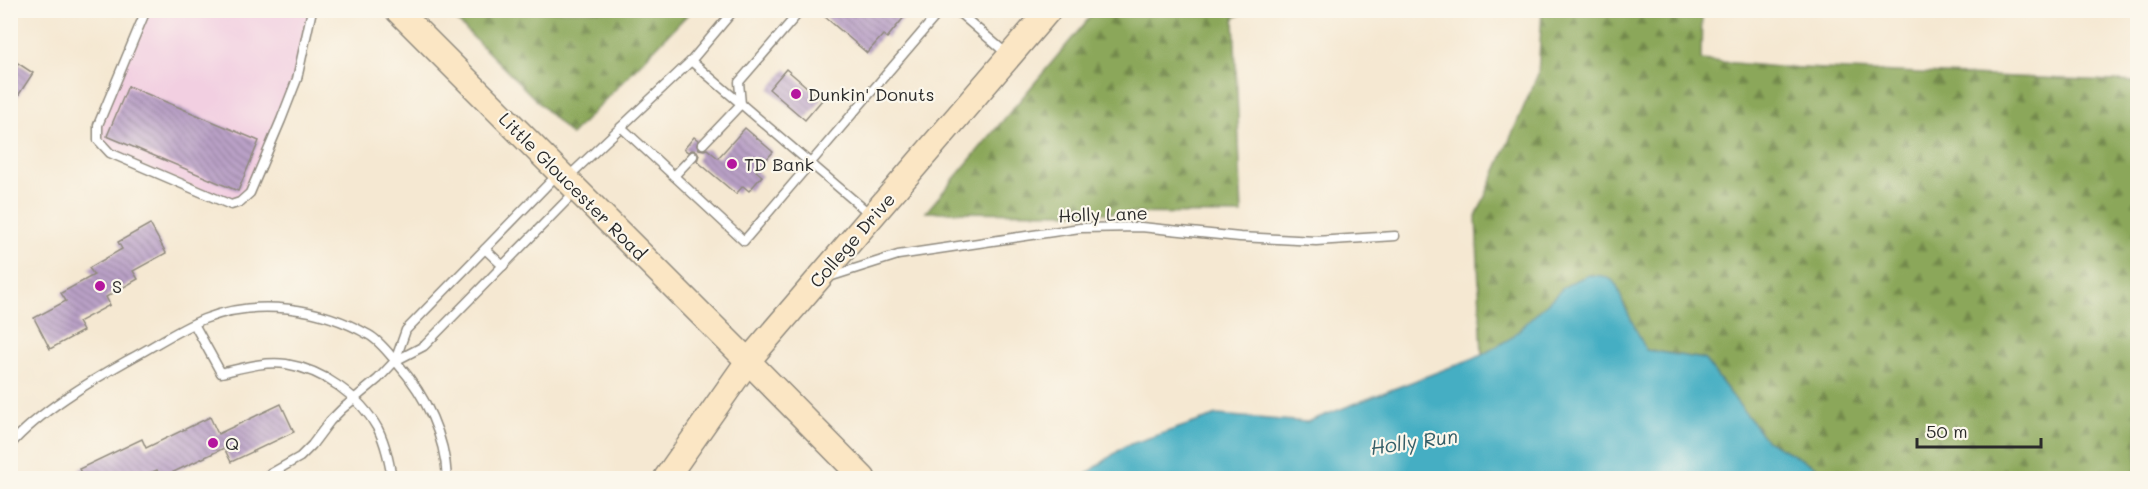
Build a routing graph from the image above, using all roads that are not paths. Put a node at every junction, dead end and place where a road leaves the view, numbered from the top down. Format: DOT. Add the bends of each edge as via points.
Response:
graph roads {
  1 [pos="312,10"];
  2 [pos="397,10"];
  3 [pos="734,10"];
  4 [pos="790,10"];
  5 [pos="941,10"];
  6 [pos="956,10"];
  7 [pos="1049,10"];
  8 [pos="144,15"];
  9 [pos="1010,57"];
  10 [pos="691,61"];
  11 [pos="741,104"];
  12 [pos="621,127"];
  13 [pos="703,144"];
  14 [pos="693,156"];
  15 [pos="810,163"];
  16 [pos="674,176"];
  17 [pos="568,180"];
  18 [pos="872,216"];
  19 [pos="1395,236"];
  20 [pos="485,249"];
  21 [pos="503,266"];
  22 [pos="817,281"];
  23 [pos="195,324"];
  24 [pos="395,361"];
  25 [pos="748,361"];
  26 [pos="354,399"];
  27 [pos="10,445"];
  28 [pos="263,478"];
  29 [pos="392,478"];
  30 [pos="447,478"];
  31 [pos="666,478"];
  32 [pos="863,478"];
  1 -- 8 [label="lane" via="297,79 282,120 250,193 231,205 110,153 98,140 98,125"];
  2 -- 17 [label="street, Little Gloucester Road"];
  3 -- 10 [label="lane"];
  4 -- 11 [label="lane" via="796,16 739,82"];
  5 -- 15 [label="lane"];
  6 -- 9 [label="lane"];
  7 -- 9 [label="street, College Drive"];
  9 -- 18 [label="street, College Drive"];
  10 -- 11 [label="lane"];
  10 -- 12 [label="lane"];
  11 -- 13 [label="lane"];
  11 -- 15 [label="lane"];
  12 -- 16 [label="lane"];
  12 -- 17 [label="lane"];
  14 -- 16 [label="lane"];
  15 -- 16 [label="lane" via="744,241"];
  15 -- 18 [label="lane"];
  17 -- 20 [label="lane"];
  17 -- 21 [label="lane"];
  17 -- 25 [label="street, Little Gloucester Road"];
  18 -- 22 [label="street, College Drive"];
  19 -- 22 [label="lane, Holly Lane" via="1316,241 1141,226 1080,228 898,255"];
  20 -- 21 [label="lane"];
  20 -- 24 [label="lane" via="406,330"];
  21 -- 24 [label="lane" via="424,346"];
  22 -- 25 [label="street, College Drive"];
  23 -- 24 [label="lane" via="259,306 323,314 371,336"];
  23 -- 26 [label="lane" via="221,373 260,364 285,364 328,379"];
  23 -- 27 [label="lane" via="102,375 25,428"];
  24 -- 26 [label="lane"];
  24 -- 30 [label="lane" via="425,401 444,452"];
  25 -- 31 [label="street, College Drive"];
  25 -- 32 [label="street, Little Gloucester Road"];
  26 -- 28 [label="lane" via="300,457"];
  26 -- 29 [label="lane" via="378,429"];
}
